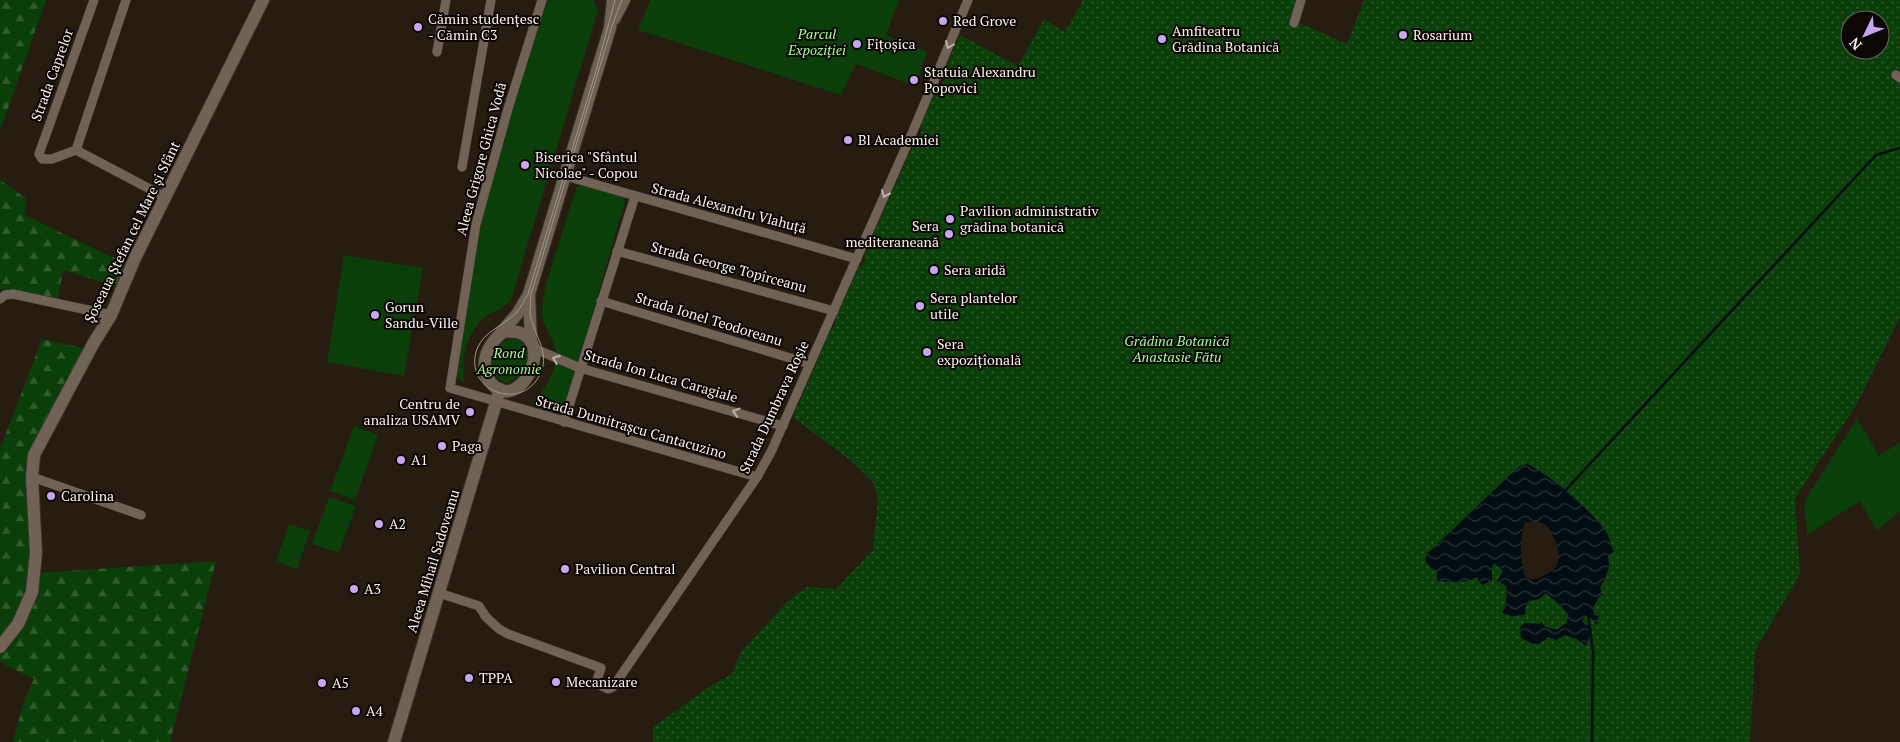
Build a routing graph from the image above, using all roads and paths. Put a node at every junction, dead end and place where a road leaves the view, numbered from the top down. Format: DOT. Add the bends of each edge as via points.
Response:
graph roads {
  1 [pos="94,0"];
  2 [pos="126,0"];
  3 [pos="263,0"];
  4 [pos="446,0"];
  5 [pos="491,0"];
  6 [pos="542,0"];
  7 [pos="614,0"];
  8 [pos="624,0"];
  9 [pos="968,0"];
  10 [pos="1301,0"];
  11 [pos="1294,23"];
  12 [pos="610,28"];
  13 [pos="437,52"];
  14 [pos="76,150"];
  15 [pos="462,167"];
  16 [pos="566,176"];
  17 [pos="634,196"];
  18 [pos="165,197"];
  19 [pos="617,251"];
  20 [pos="857,259"];
  21 [pos="529,294"];
  22 [pos="0,299"];
  23 [pos="601,301"];
  24 [pos="834,311"];
  25 [pos="111,316"];
  26 [pos="499,335"];
  27 [pos="532,345"];
  28 [pos="810,364"];
  29 [pos="580,368"];
  30 [pos="450,388"];
  31 [pos="498,395"];
  32 [pos="564,422"];
  33 [pos="783,426"];
  34 [pos="32,477"];
  35 [pos="757,477"];
  36 [pos="141,515"];
  37 [pos="439,593"];
  38 [pos="0,647"];
  39 [pos="394,742"];
  1 -- 14 [label="street, Strada Caprelor" via="39,154 42,160 52,159"];
  2 -- 14 [label="street"];
  3 -- 18 [label="main road, Șoseaua Ștefan cel Mare și Sfânt"];
  4 -- 13 [label="street"];
  5 -- 15 [label="street"];
  6 -- 30 [label="street, Aleea Grigore Ghica Vodă" via="476,224"];
  7 -- 12 [label="main road"];
  8 -- 12 [label="main road"];
  9 -- 20 [label="street, Strada Dumbrava Roșie, one-way"];
  10 -- 11 [label="street"];
  12 -- 16 [label="main road"];
  14 -- 18 [label="street"];
  16 -- 17 [label="street, Strada Alexandru Vlahuță"];
  16 -- 21 [label="main road"];
  17 -- 19 [label="street"];
  17 -- 20 [label="street, Strada Alexandru Vlahuță"];
  18 -- 25 [label="main road, Șoseaua Ștefan cel Mare și Sfânt" via="134,258"];
  19 -- 23 [label="street"];
  19 -- 24 [label="street, Strada George Topîrceanu"];
  20 -- 24 [label="street, Strada Dumbrava Roșie"];
  21 -- 26 [label="main road"];
  21 -- 27 [label="main road"];
  22 -- 25 [label="street" via="13,294"];
  23 -- 28 [label="street, Strada Ionel Teodoreanu"];
  23 -- 29 [label="street"];
  24 -- 28 [label="street, Strada Dumbrava Roșie"];
  25 -- 34 [label="main road, Șoseaua Ștefan cel Mare și Sfânt" via="34,455"];
  26 -- 27 [label="main road" via="516,331 527,337"];
  26 -- 31 [label="main road" via="490,345 485,367"];
  29 -- 27 [label="street, Strada Ion Luca Caragiale, one-way"];
  27 -- 31 [label="main road" via="534,365 526,380"];
  28 -- 33 [label="street, Strada Dumbrava Roșie"];
  29 -- 32 [label="street"];
  33 -- 29 [label="street, Strada Ion Luca Caragiale, one-way"];
  30 -- 31 [label="street, Strada Dumitrașcu Cantacuzino"];
  31 -- 32 [label="street, Strada Dumitrașcu Cantacuzino"];
  31 -- 37 [label="main road, Aleea Mihail Sadoveanu"];
  32 -- 35 [label="street, Strada Dumitrașcu Cantacuzino"];
  33 -- 35 [label="street, Strada Dumbrava Roșie"];
  34 -- 36 [label="street"];
  34 -- 38 [label="main road, Șoseaua Ștefan cel Mare și Sfânt" via="36,553 32,592 18,624"];
  35 -- 37 [label="street, Strada Dumbrava Roșie" via="613,687 608,689 596,683 601,668 508,634 486,617 478,606"];
  37 -- 39 [label="main road, Aleea Mihail Sadoveanu"];
}
